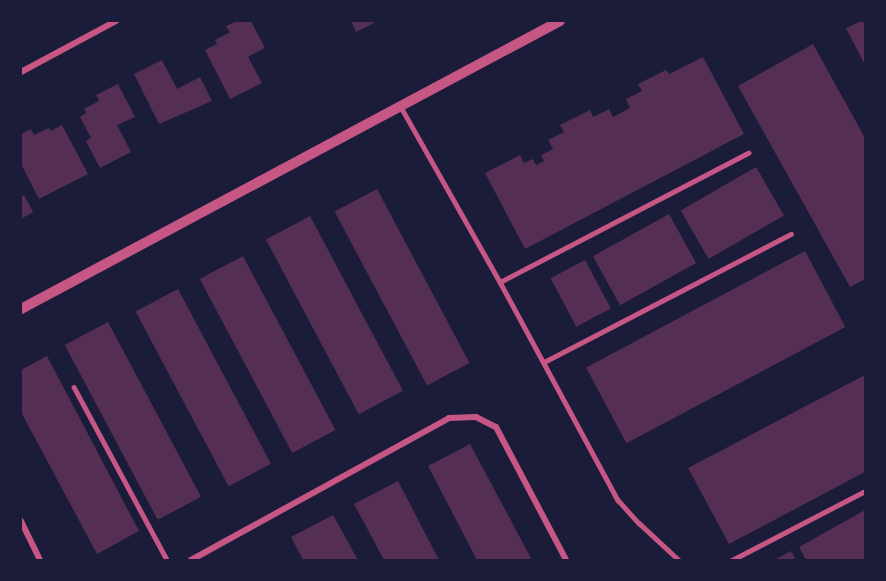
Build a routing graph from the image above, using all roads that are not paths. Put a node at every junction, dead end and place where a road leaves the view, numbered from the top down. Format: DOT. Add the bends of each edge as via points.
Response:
graph roads {
  1 [pos="116,21"];
  2 [pos="560,21"];
  3 [pos="21,72"];
  4 [pos="401,107"];
  5 [pos="748,153"];
  6 [pos="791,234"];
  7 [pos="500,282"];
  8 [pos="21,309"];
  9 [pos="544,363"];
  10 [pos="74,387"];
  11 [pos="865,491"];
  12 [pos="21,520"];
  13 [pos="40,560"];
  14 [pos="167,560"];
  15 [pos="191,560"];
  16 [pos="566,560"];
  17 [pos="679,560"];
  18 [pos="732,560"];
  1 -- 3 [label="street"];
  2 -- 4 [label="street"];
  4 -- 7 [label="lane"];
  4 -- 8 [label="street"];
  5 -- 7 [label="lane"];
  6 -- 9 [label="lane"];
  7 -- 9 [label="lane"];
  9 -- 17 [label="lane" via="618,500"];
  10 -- 14 [label="lane"];
  11 -- 18 [label="lane"];
  12 -- 13 [label="street"];
  15 -- 16 [label="street" via="449,418 476,417 496,427"];
}
